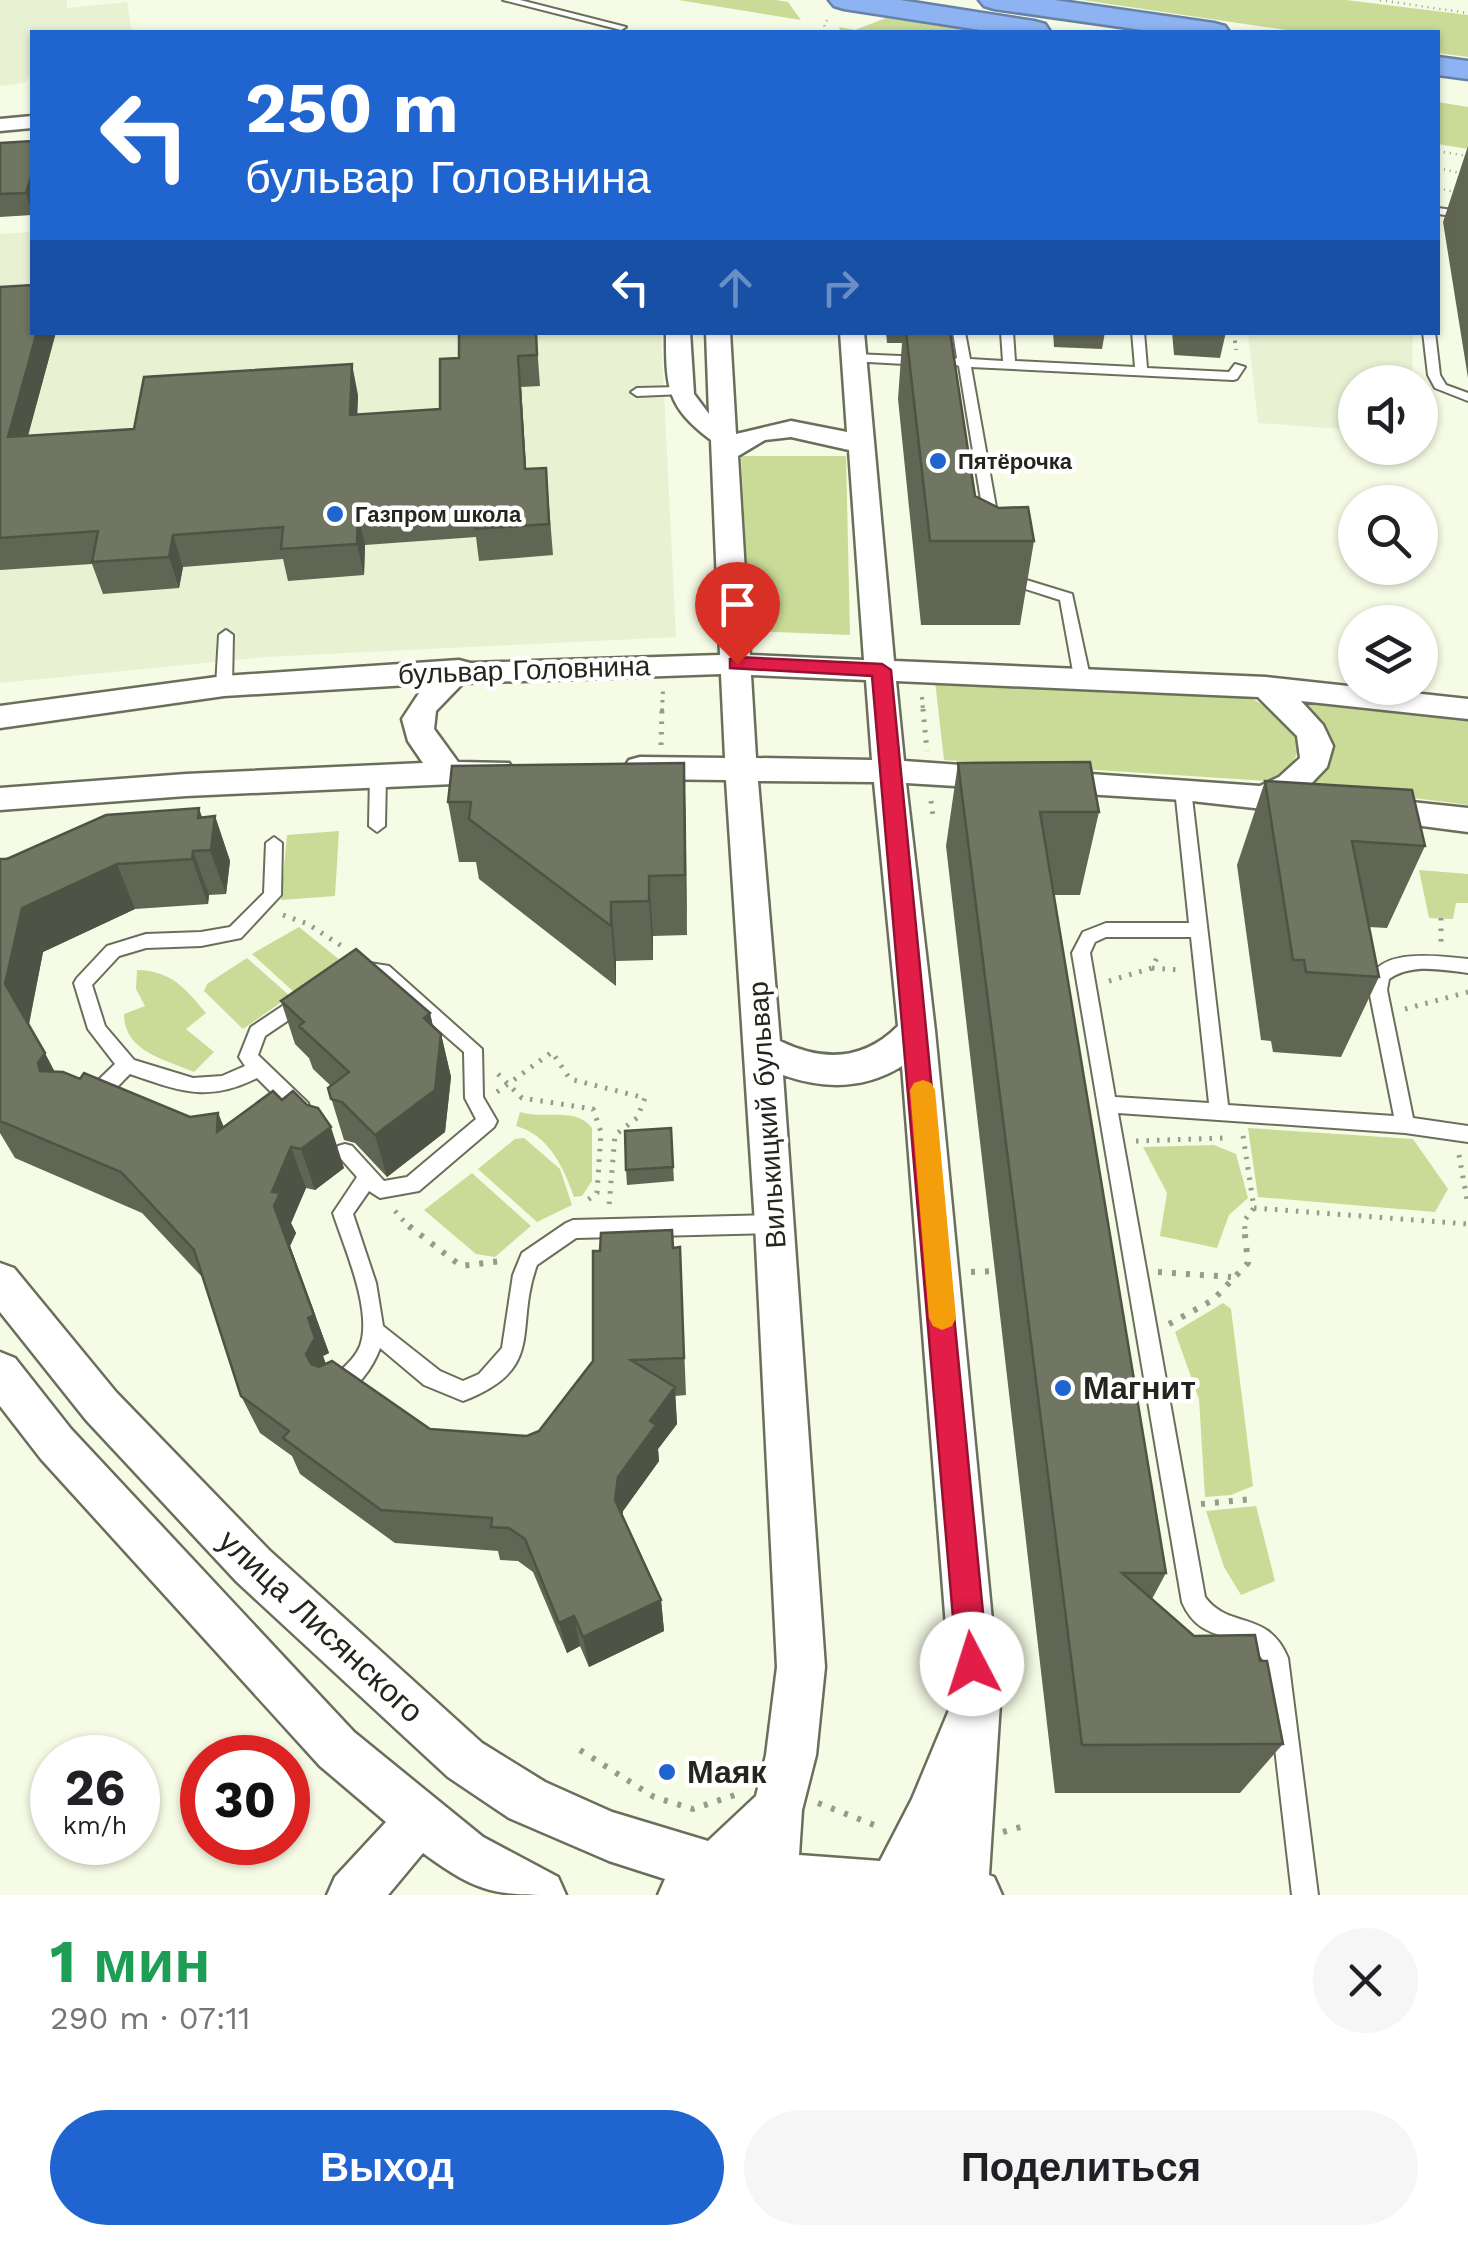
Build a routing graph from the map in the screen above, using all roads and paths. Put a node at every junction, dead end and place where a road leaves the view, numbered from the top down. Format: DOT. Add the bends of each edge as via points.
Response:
graph roads {
  1 [pos="508,0"];
  2 [pos="844,0"];
  3 [pos="994,0"];
  4 [pos="1380,0"];
  5 [pos="1468,12"];
  6 [pos="824,24"];
  7 [pos="620,26"];
  8 [pos="826,30"];
  9 [pos="1039,30"];
  10 [pos="1200,30"];
  11 [pos="1440,66"];
  12 [pos="1468,70"];
  13 [pos="1440,88"];
  14 [pos="1468,93"];
  15 [pos="30,122"];
  16 [pos="0,124"];
  17 [pos="1440,150"];
  18 [pos="1468,156"];
  19 [pos="1440,168"];
  20 [pos="1468,174"];
  21 [pos="1440,188"];
  22 [pos="1468,194"];
  23 [pos="1440,211"];
  24 [pos="1468,214"];
  25 [pos="678,335"];
  26 [pos="718,335"];
  27 [pos="959,335"];
  28 [pos="1007,335"];
  29 [pos="1138,335"];
  30 [pos="1429,335"];
  31 [pos="853,345"];
  32 [pos="961,363"];
  33 [pos="1008,364"];
  34 [pos="1239,367"];
  35 [pos="1141,369"];
  36 [pos="679,391"];
  37 [pos="637,392"];
  38 [pos="1468,397"];
  39 [pos="724,446"];
  40 [pos="862,446"];
  41 [pos="996,548"];
  42 [pos="999,566"];
  43 [pos="226,636"];
  44 [pos="737,664"];
  45 [pos="458,670"];
  46 [pos="882,670"];
  47 [pos="664,675"];
  48 [pos="1082,677"];
  49 [pos="224,686"];
  50 [pos="1266,687"];
  51 [pos="922,696"];
  52 [pos="1468,709"];
  53 [pos="0,716"];
  54 [pos="660,752"];
  55 [pos="741,766"];
  56 [pos="909,767"];
  57 [pos="602,769"];
  58 [pos="525,770"];
  59 [pos="449,772"];
  60 [pos="378,774"];
  61 [pos="1183,789"];
  62 [pos="1263,797"];
  63 [pos="0,799"];
  64 [pos="1468,820"];
  65 [pos="377,826"];
  66 [pos="274,843"];
  67 [pos="273,914"];
  68 [pos="1171,930"];
  69 [pos="1198,930"];
  70 [pos="351,952"];
  71 [pos="1468,966"];
  72 [pos="1087,988"];
  73 [pos="1468,992"];
  74 [pos="1383,1015"];
  75 [pos="918,1031"];
  76 [pos="763,1050"];
  77 [pos="497,1063"];
  78 [pos="127,1065"];
  79 [pos="259,1068"];
  80 [pos="507,1086"];
  81 [pos="1107,1104"];
  82 [pos="73,1106"];
  83 [pos="478,1106"];
  84 [pos="1229,1112"];
  85 [pos="1405,1125"];
  86 [pos="319,1126"];
  87 [pos="1462,1133"];
  88 [pos="1244,1138"];
  89 [pos="1114,1142"];
  90 [pos="345,1152"];
  91 [pos="368,1176"];
  92 [pos="386,1188"];
  93 [pos="1468,1206"];
  94 [pos="1254,1208"];
  95 [pos="570,1212"];
  96 [pos="775,1224"];
  97 [pos="1468,1224"];
  98 [pos="607,1228"];
  99 [pos="512,1252"];
  100 [pos="995,1271"];
  101 [pos="968,1272"];
  102 [pos="0,1281"];
  103 [pos="1146,1324"];
  104 [pos="374,1331"];
  105 [pos="0,1372"];
  106 [pos="336,1390"];
  107 [pos="1253,1500"];
  108 [pos="1178,1507"];
  109 [pos="976,1703"];
  110 [pos="777,1810"];
  111 [pos="415,1814"];
  112 [pos="700,1882"];
  113 [pos="771,1887"];
  114 [pos="889,1892"];
  115 [pos="969,1894"];
  116 [pos="353,1895"];
  117 [pos="540,1895"];
  118 [pos="1305,1895"];
  1 -- 7 [label="lane"];
  2 -- 9 [label="highway"];
  3 -- 10 [label="highway"];
  4 -- 5 [label="path"];
  6 -- 8 [label="path"];
  11 -- 12 [label="highway"];
  13 -- 14 [label="highway"];
  15 -- 16 [label="street"];
  17 -- 18 [label="path"];
  19 -- 20 [label="path"];
  21 -- 22 [label="path"];
  23 -- 24 [label="lane"];
  25 -- 36 [label="street"];
  26 -- 39 [label="street, Вилькицкий бульвар"];
  27 -- 32 [label="lane"];
  28 -- 33 [label="lane"];
  29 -- 35 [label="lane"];
  30 -- 38 [label="lane" via="1440,388"];
  31 -- 32 [label="lane"];
  31 -- 40 [label="street"];
  32 -- 33 [label="lane"];
  32 -- 41 [label="lane"];
  33 -- 35 [label="lane"];
  34 -- 35 [label="lane" via="1233,376"];
  36 -- 37 [label="lane"];
  36 -- 39 [label="street" via="688,412"];
  39 -- 40 [label="street" via="787,429 826,432"];
  39 -- 44 [label="street, Вилькицкий бульвар"];
  40 -- 46 [label="street"];
  42 -- 48 [label="lane" via="1018,582 1067,597"];
  43 -- 49 [label="lane"];
  44 -- 45 [label="street, бульвар Головнина"];
  44 -- 46 [label="street, бульвар Головнина"];
  44 -- 55 [label="street, Вилькицкий бульвар"];
  45 -- 49 [label="street, бульвар Головнина"];
  45 -- 59 [label="street" via="417,716 417,734"];
  46 -- 48 [label="street, бульвар Головнина"];
  46 -- 56 [label="street"];
  47 -- 54 [label="path"];
  48 -- 50 [label="street, бульвар Головнина"];
  49 -- 53 [label="street, бульвар Головнина"];
  50 -- 52 [label="street, бульвар Головнина"];
  50 -- 62 [label="street" via="1303,716 1317,752 1311,771"];
  51 -- 56 [label="path"];
  55 -- 56 [label="street"];
  55 -- 57 [label="street"];
  55 -- 76 [label="street, Вилькицкий бульвар"];
  56 -- 61 [label="street"];
  56 -- 75 [label="street"];
  58 -- 59 [label="street"];
  59 -- 60 [label="street"];
  60 -- 63 [label="street"];
  60 -- 65 [label="lane"];
  61 -- 62 [label="street"];
  61 -- 69 [label="lane"];
  62 -- 64 [label="street"];
  66 -- 78 [label="lane" via="272,895 235,933 146,941 113,951 83,983 97,1029"];
  67 -- 70 [label="path" via="300,916"];
  68 -- 69 [label="lane"];
  68 -- 72 [label="path" via="1152,968"];
  68 -- 72 [label="lane" via="1092,934 1081,953"];
  69 -- 84 [label="lane"];
  71 -- 74 [label="lane" via="1393,965 1381,975 1378,990"];
  72 -- 81 [label="lane"];
  73 -- 74 [label="path"];
  74 -- 85 [label="lane"];
  75 -- 76 [label="street" via="901,1051 848,1072 817,1072"];
  75 -- 109 [label="street"];
  76 -- 96 [label="street, Вилькицкий бульвар"];
  77 -- 80 [label="path"];
  78 -- 79 [label="lane" via="198,1089 234,1082"];
  78 -- 82 [label="lane" via="101,1092"];
  79 -- 83 [label="lane" via="248,1057 258,1032 353,967 384,971 474,1049"];
  79 -- 86 [label="lane"];
  80 -- 83 [label="path"];
  80 -- 95 [label="path" via="522,1098 593,1109 601,1132 597,1194"];
  80 -- 98 [label="path" via="552,1052 570,1079 645,1098 637,1118 615,1135"];
  81 -- 84 [label="lane"];
  81 -- 89 [label="lane"];
  83 -- 92 [label="lane" via="487,1120 412,1185"];
  84 -- 85 [label="lane"];
  84 -- 88 [label="path"];
  85 -- 87 [label="lane"];
  87 -- 93 [label="path"];
  88 -- 89 [label="path"];
  88 -- 94 [label="path"];
  89 -- 103 [label="lane"];
  90 -- 91 [label="lane"];
  91 -- 92 [label="lane"];
  91 -- 104 [label="lane" via="343,1213"];
  92 -- 99 [label="path" via="404,1226 461,1266 501,1262"];
  94 -- 97 [label="path"];
  94 -- 103 [label="path" via="1244,1220 1248,1262 1212,1300 1172,1324"];
  96 -- 98 [label="lane"];
  96 -- 110 [label="street, Вилькицкий бульвар" via="801,1667"];
  98 -- 104 [label="lane" via="573,1229 530,1259 512,1352 475,1386 462,1391 432,1378"];
  100 -- 101 [label="path"];
  102 -- 112 [label="street, улица Лисянского" via="101,1406 253,1566 465,1760 527,1800"];
  103 -- 108 [label="lane"];
  104 -- 106 [label="lane" via="367,1354"];
  105 -- 111 [label="street" via="56,1444 324,1736"];
  107 -- 108 [label="path"];
  108 -- 118 [label="lane" via="1194,1602 1203,1618 1265,1638 1276,1658"];
  109 -- 114 [label="street"];
  109 -- 115 [label="street"];
  110 -- 112 [label="street"];
  110 -- 113 [label="street, Вилькицкий бульвар"];
  111 -- 116 [label="street" via="402,1844"];
  111 -- 117 [label="street" via="465,1855"];
  112 -- 113 [label="street, улица Лисянского"];
  113 -- 114 [label="street, улица Лисянского"];
  114 -- 115 [label="street, улица Лисянского"];
}
